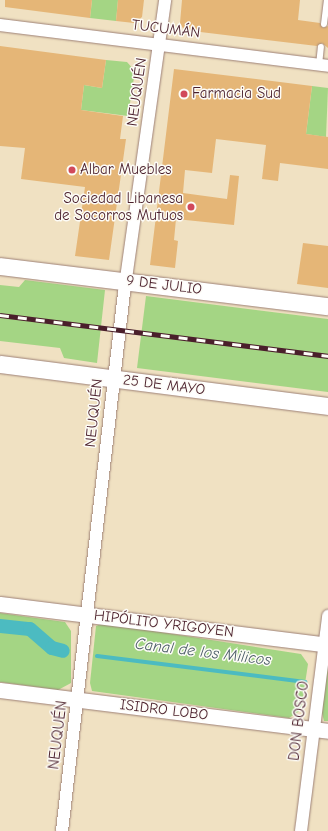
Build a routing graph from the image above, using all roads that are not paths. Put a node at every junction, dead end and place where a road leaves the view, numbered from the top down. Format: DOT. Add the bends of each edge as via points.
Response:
graph roads {
  1 [pos="165,0"];
  2 [pos="327,0"];
  3 [pos="0,24"];
  4 [pos="324,24"];
  5 [pos="160,45"];
  6 [pos="322,47"];
  7 [pos="324,65"];
  8 [pos="0,266"];
  9 [pos="126,280"];
  10 [pos="328,306"];
  11 [pos="0,364"];
  12 [pos="114,378"];
  13 [pos="328,406"];
  14 [pos="0,604"];
  15 [pos="89,615"];
  16 [pos="328,616"];
  17 [pos="326,645"];
  18 [pos="0,690"];
  19 [pos="79,700"];
  20 [pos="321,730"];
  21 [pos="62,831"];
  22 [pos="301,831"];
  1 -- 5 [label="street, NEUQUÉN"];
  2 -- 4 [label="lane"];
  3 -- 5 [label="street, TUCUMÁN"];
  5 -- 7 [label="street, TUCUMÁN"];
  5 -- 9 [label="street, NEUQUÉN"];
  6 -- 7 [label="lane"];
  8 -- 9 [label="main road, 9 DE JULIO"];
  9 -- 10 [label="main road, 9 DE JULIO"];
  9 -- 12 [label="street, NEUQUÉN"];
  11 -- 12 [label="main road, 25 DE MAYO"];
  12 -- 13 [label="main road, 25 DE MAYO"];
  12 -- 15 [label="street, NEUQUÉN"];
  14 -- 15 [label="street, HIPÓLITO YRIGOYEN"];
  15 -- 17 [label="street, HIPÓLITO YRIGOYEN"];
  15 -- 19 [label="street, NEUQUÉN"];
  16 -- 17 [label="street, DON BOSCO"];
  17 -- 20 [label="street, DON BOSCO"];
  18 -- 19 [label="street, ISIDRO LOBO"];
  19 -- 20 [label="street, ISIDRO LOBO"];
  19 -- 21 [label="street, NEUQUÉN"];
  20 -- 22 [label="street, DON BOSCO"];
}
